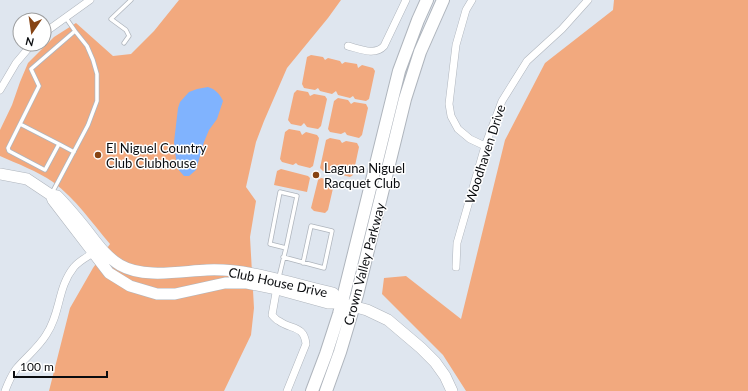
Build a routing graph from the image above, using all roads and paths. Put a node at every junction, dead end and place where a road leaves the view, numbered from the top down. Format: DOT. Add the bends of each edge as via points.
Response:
graph roads {
  1 [pos="90,0"];
  2 [pos="131,0"];
  3 [pos="406,0"];
  4 [pos="427,0"];
  5 [pos="443,0"];
  6 [pos="472,0"];
  7 [pos="588,0"];
  8 [pos="66,17"];
  9 [pos="52,27"];
  10 [pos="76,31"];
  11 [pos="124,43"];
  12 [pos="348,46"];
  13 [pos="25,52"];
  14 [pos="0,90"];
  15 [pos="20,124"];
  16 [pos="59,144"];
  17 [pos="485,146"];
  18 [pos="74,152"];
  19 [pos="0,174"];
  20 [pos="51,195"];
  21 [pos="286,248"];
  22 [pos="96,250"];
  23 [pos="283,258"];
  24 [pos="303,263"];
  25 [pos="456,267"];
  26 [pos="278,284"];
  27 [pos="341,303"];
  28 [pos="353,306"];
  29 [pos="5,391"];
  30 [pos="287,391"];
  31 [pos="312,391"];
  32 [pos="326,391"];
  33 [pos="452,391"];
  1 -- 8 [label="street"];
  2 -- 11 [label="lane" via="111,19 126,30 129,36"];
  3 -- 12 [label="street" via="380,50 374,52"];
  4 -- 27 [label="main road, Crown Valley Parkway" via="399,71"];
  5 -- 28 [label="main road, Crown Valley Parkway" via="420,52 405,99"];
  6 -- 17 [label="street" via="466,10 456,45 449,104 451,116 458,129 470,139"];
  7 -- 17 [label="street, Woodhaven Drive" via="528,61 502,100"];
  8 -- 9 [label="street"];
  8 -- 10 [label="lane"];
  10 -- 15 [label="lane" via="31,69 38,86"];
  10 -- 18 [label="lane" via="93,60 97,74 98,101"];
  13 -- 14 [label="street"];
  15 -- 16 [label="lane"];
  15 -- 16 [label="lane" via="8,148 9,151 45,170"];
  16 -- 18 [label="lane"];
  17 -- 25 [label="street, Woodhaven Drive" via="457,243"];
  18 -- 20 [label="lane"];
  19 -- 20 [label="street, Club House Drive" via="27,180"];
  20 -- 22 [label="street, Club House Drive" via="52,200"];
  21 -- 21 [label="lane" via="270,244 280,192 296,196"];
  21 -- 23 [label="lane"];
  22 -- 26 [label="street, Club House Drive" via="122,266 136,270 174,273 234,270"];
  22 -- 26 [label="street, Club House Drive" via="109,273 130,286 157,294 175,294 225,283"];
  22 -- 29 [label="street" via="75,266 67,277 48,333 16,370"];
  23 -- 24 [label="lane"];
  23 -- 26 [label="lane"];
  24 -- 24 [label="lane" via="324,268 332,231 311,226"];
  26 -- 27 [label="street, Club House Drive" via="328,303"];
  26 -- 30 [label="street" via="272,314 279,322 300,330 305,336 306,344"];
  27 -- 28 [label="street, Club House Drive"];
  27 -- 31 [label="main road, Crown Valley Parkway"];
  28 -- 32 [label="main road, Crown Valley Parkway"];
  28 -- 33 [label="street, Club House Drive" via="382,317 399,329 435,362"];
}
